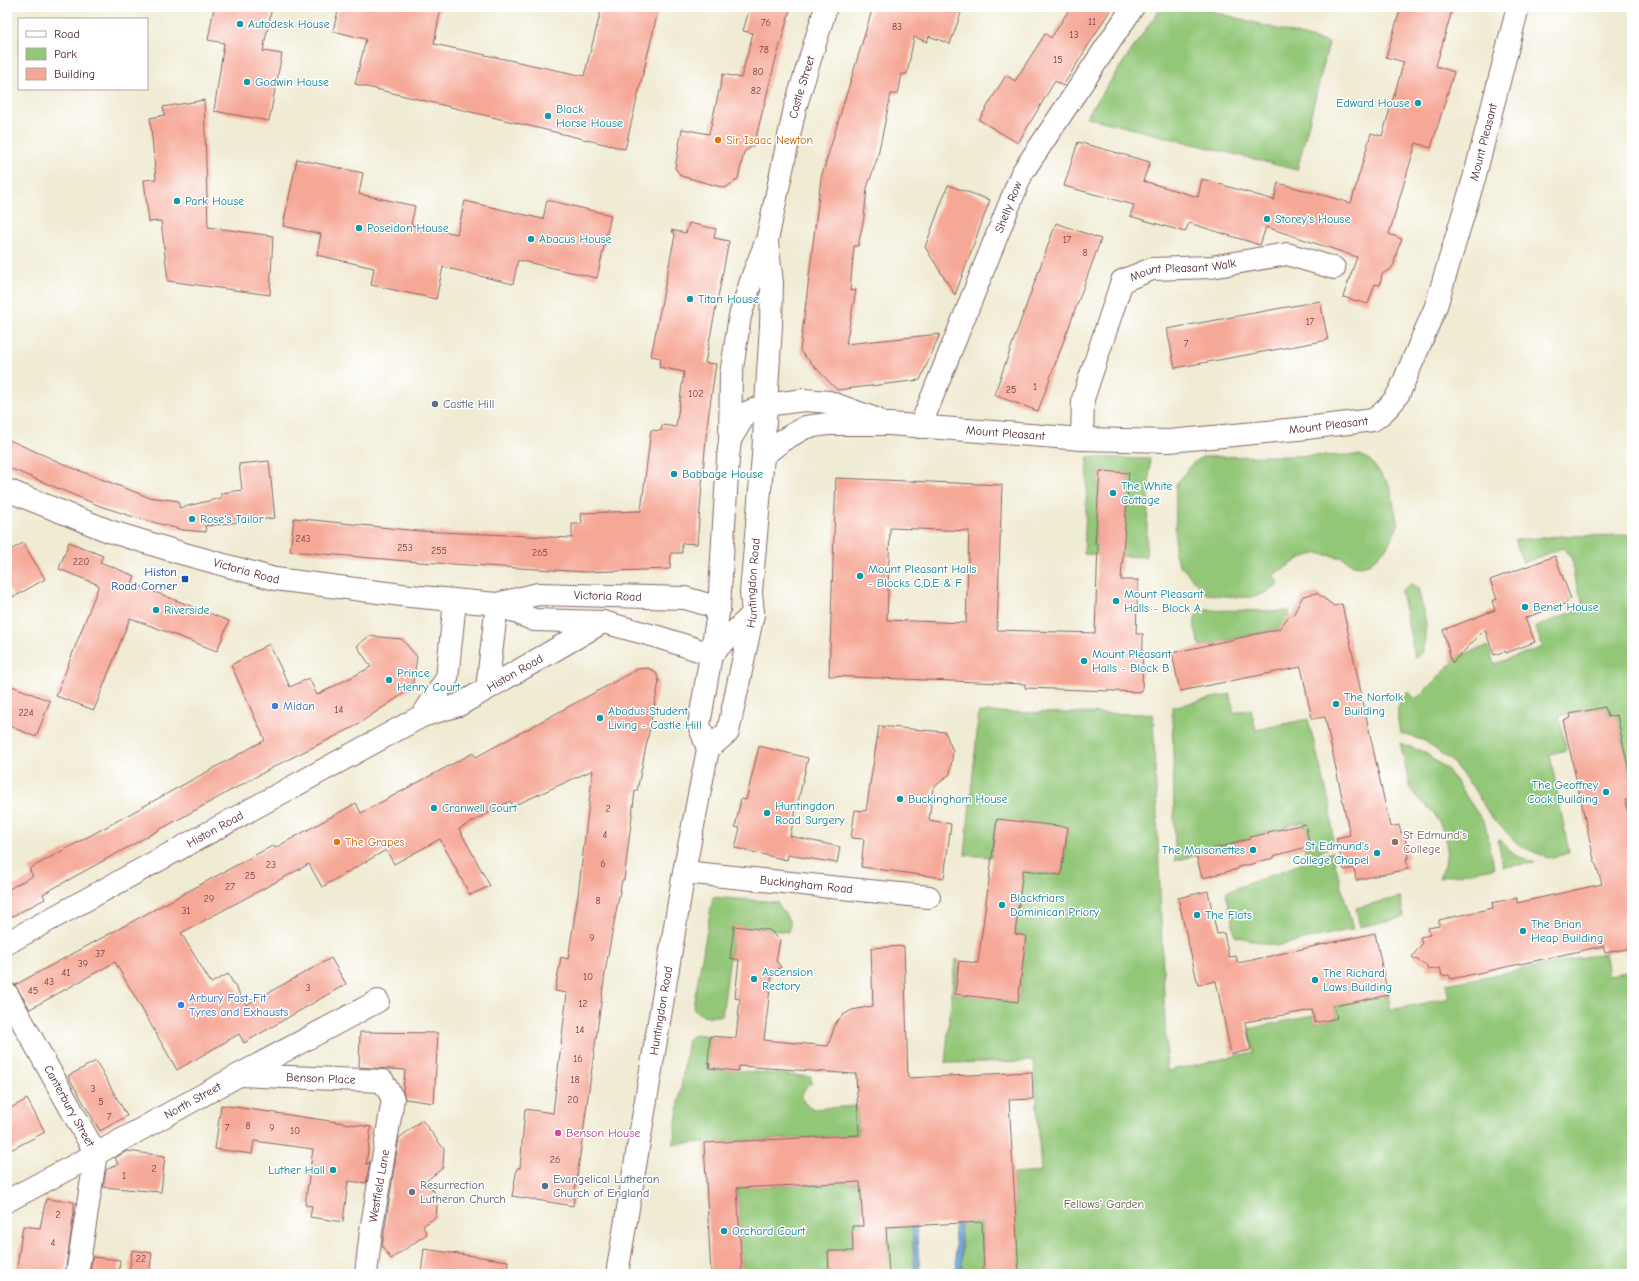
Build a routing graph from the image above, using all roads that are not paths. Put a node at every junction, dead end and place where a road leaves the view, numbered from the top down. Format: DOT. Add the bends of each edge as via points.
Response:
graph roads {
  1 [pos="826,7"];
  2 [pos="1133,7"];
  3 [pos="1518,7"];
  4 [pos="767,240"];
  5 [pos="1334,268"];
  6 [pos="766,405"];
  7 [pos="890,424"];
  8 [pos="920,427"];
  9 [pos="1082,439"];
  10 [pos="730,440"];
  11 [pos="763,456"];
  12 [pos="7,490"];
  13 [pos="455,601"];
  14 [pos="497,604"];
  15 [pos="719,608"];
  16 [pos="753,614"];
  17 [pos="603,622"];
  18 [pos="733,633"];
  19 [pos="711,654"];
  20 [pos="745,654"];
  21 [pos="487,688"];
  22 [pos="422,716"];
  23 [pos="708,749"];
  24 [pos="684,872"];
  25 [pos="930,897"];
  26 [pos="7,943"];
  27 [pos="7,994"];
  28 [pos="378,1001"];
  29 [pos="239,1075"];
  30 [pos="394,1098"];
  31 [pos="96,1154"];
  32 [pos="7,1201"];
  33 [pos="77,1274"];
  34 [pos="366,1274"];
  35 [pos="617,1274"];
  1 -- 4 [label="main road, Castle Street" via="795,108"];
  2 -- 8 [label="main road, Shelly Row" via="1022,173"];
  3 -- 9 [label="main road, Mount Pleasant" via="1475,175 1436,306 1400,393 1383,414 1366,421 1168,441"];
  4 -- 6 [label="main road, Castle Street" via="772,283"];
  4 -- 10 [label="main road, Castle Street" via="740,316 731,375"];
  5 -- 9 [label="main road, Mount Pleasant Walk" via="1287,254 1210,267 1152,269 1122,281 1082,399"];
  6 -- 7 [label="main road, Mount Pleasant" via="804,400 829,402"];
  6 -- 10 [label="main road, Mount Pleasant" via="746,413"];
  6 -- 11 [label="main road, Huntingdon Road"];
  7 -- 8 [label="main road, Mount Pleasant"];
  7 -- 11 [label="main road, Mount Pleasant" via="828,424 806,427 783,440"];
  8 -- 9 [label="main road, Mount Pleasant"];
  10 -- 15 [label="main road"];
  11 -- 16 [label="main road, Huntingdon Road" via="751,592"];
  12 -- 13 [label="main road, Victoria Road" via="109,531 275,579"];
  13 -- 14 [label="main road, Victoria Road"];
  13 -- 22 [label="main road, Histon Road" via="447,678"];
  14 -- 15 [label="main road, Victoria Road" via="538,594 685,598"];
  14 -- 17 [label="main road, Victoria Road" via="534,620"];
  14 -- 21 [label="main road"];
  15 -- 18 [label="main road"];
  15 -- 19 [label="main road"];
  16 -- 18 [label="main road"];
  16 -- 20 [label="main road, Huntingdon Road"];
  17 -- 19 [label="main road, Victoria Road"];
  17 -- 21 [label="main road, Histon Road"];
  18 -- 19 [label="main road"];
  18 -- 20 [label="main road"];
  19 -- 23 [label="main road" via="698,725"];
  20 -- 23 [label="main road, Huntingdon Road" via="728,732"];
  21 -- 22 [label="main road, Histon Road" via="459,705"];
  22 -- 26 [label="main road, Histon Road"];
  23 -- 24 [label="main road, Huntingdon Road"];
  24 -- 25 [label="main road, Buckingham Road"];
  24 -- 35 [label="main road, Huntingdon Road"];
  27 -- 31 [label="main road, Canterbury Street"];
  28 -- 29 [label="main road, North Street"];
  29 -- 30 [label="main road, Benson Place" via="383,1081"];
  29 -- 31 [label="main road, North Street"];
  30 -- 34 [label="main road, Westfield Lane"];
  31 -- 32 [label="main road, North Street"];
  31 -- 33 [label="main road, Canterbury Street"];
}
